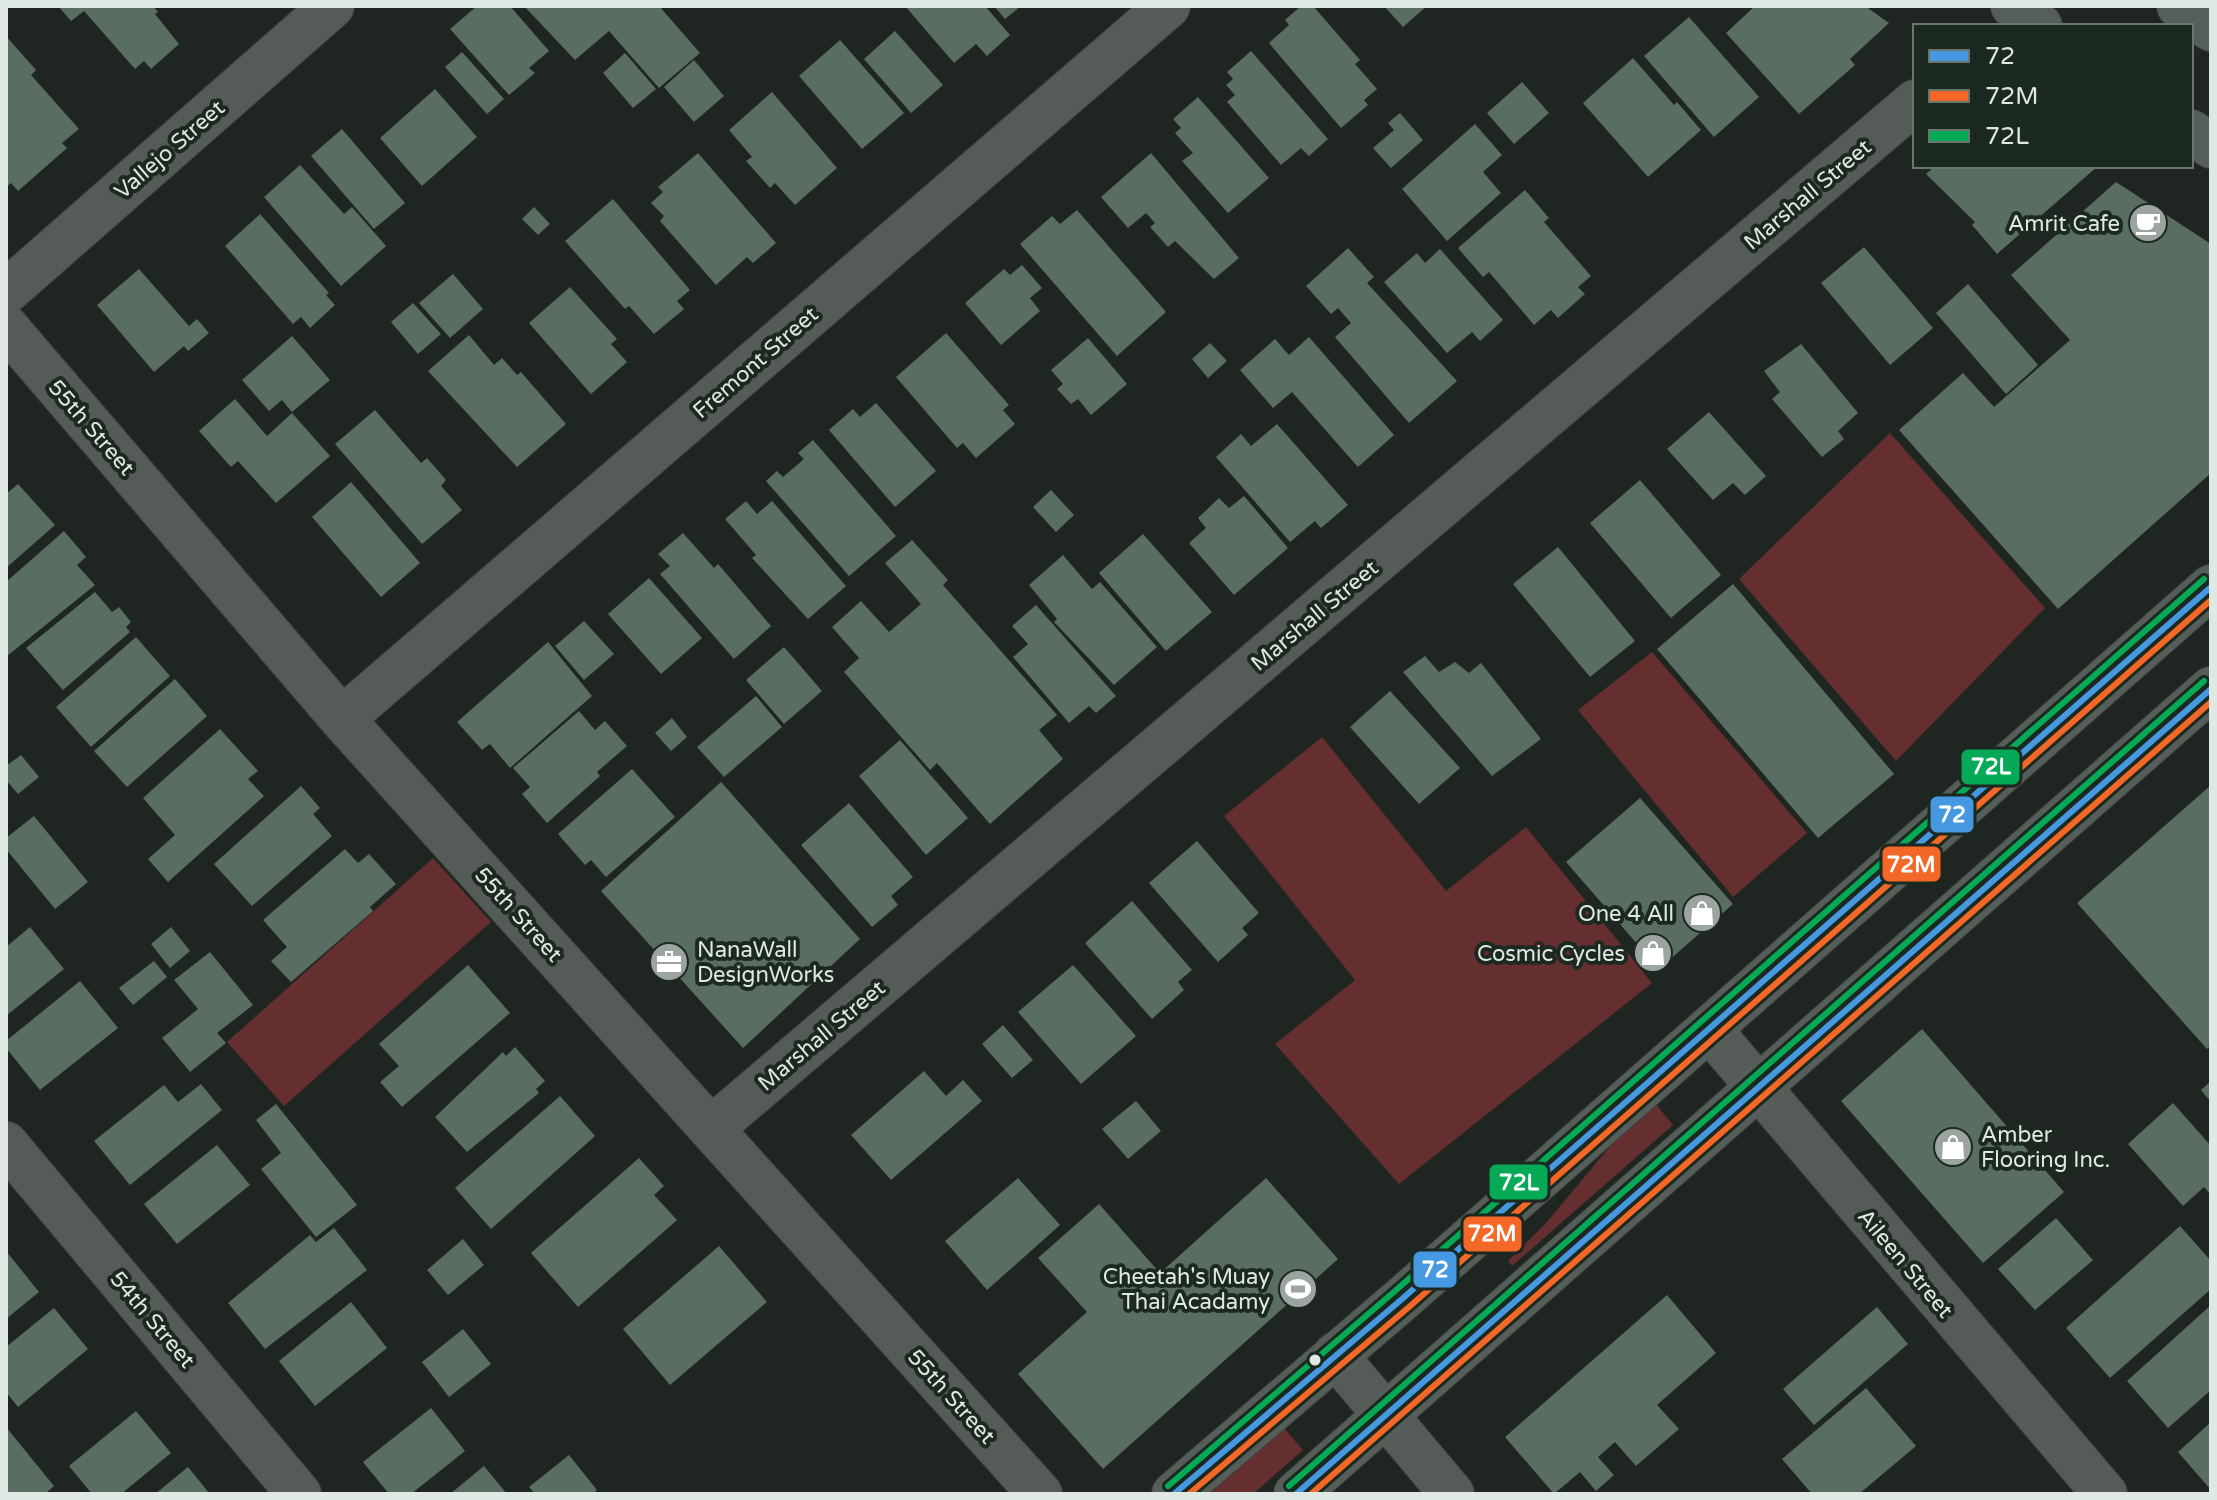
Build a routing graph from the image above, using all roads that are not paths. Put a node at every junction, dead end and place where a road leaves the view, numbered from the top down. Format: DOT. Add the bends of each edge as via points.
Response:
graph roads {
  1 [pos="332,6"];
  2 [pos="1168,6"];
  3 [pos="2179,6"];
  4 [pos="2211,29"];
  5 [pos="1913,104"];
  6 [pos="2193,133"];
  7 [pos="2211,146"];
  8 [pos="6,292"];
  9 [pos="6,327"];
  10 [pos="2211,587"];
  11 [pos="2211,689"];
  12 [pos="342,719"];
  13 [pos="1709,1029"];
  14 [pos="1759,1090"];
  15 [pos="713,1127"];
  16 [pos="6,1144"];
  17 [pos="1335,1355"];
  18 [pos="1387,1414"];
  19 [pos="299,1494"];
  20 [pos="1040,1494"];
  21 [pos="1174,1494"];
  22 [pos="1296,1494"];
  23 [pos="1452,1494"];
  24 [pos="2105,1494"];
  1 -- 8 [label="street, Vallejo Street"];
  2 -- 12 [label="street, Fremont Street"];
  3 -- 4 [label="main road"];
  5 -- 15 [label="street, Marshall Street"];
  6 -- 7 [label="main road"];
  9 -- 12 [label="street, 55th Street"];
  10 -- 13 [label="main road"];
  11 -- 14 [label="main road"];
  12 -- 15 [label="street, 55th Street"];
  13 -- 14 [label="street, Aileen Street"];
  13 -- 17 [label="main road"];
  14 -- 18 [label="main road"];
  14 -- 24 [label="street, Aileen Street"];
  15 -- 20 [label="street, 55th Street"];
  16 -- 19 [label="street, 54th Street"];
  17 -- 18 [label="street"];
  17 -- 21 [label="main road"];
  18 -- 22 [label="main road"];
  18 -- 23 [label="street"];
}
